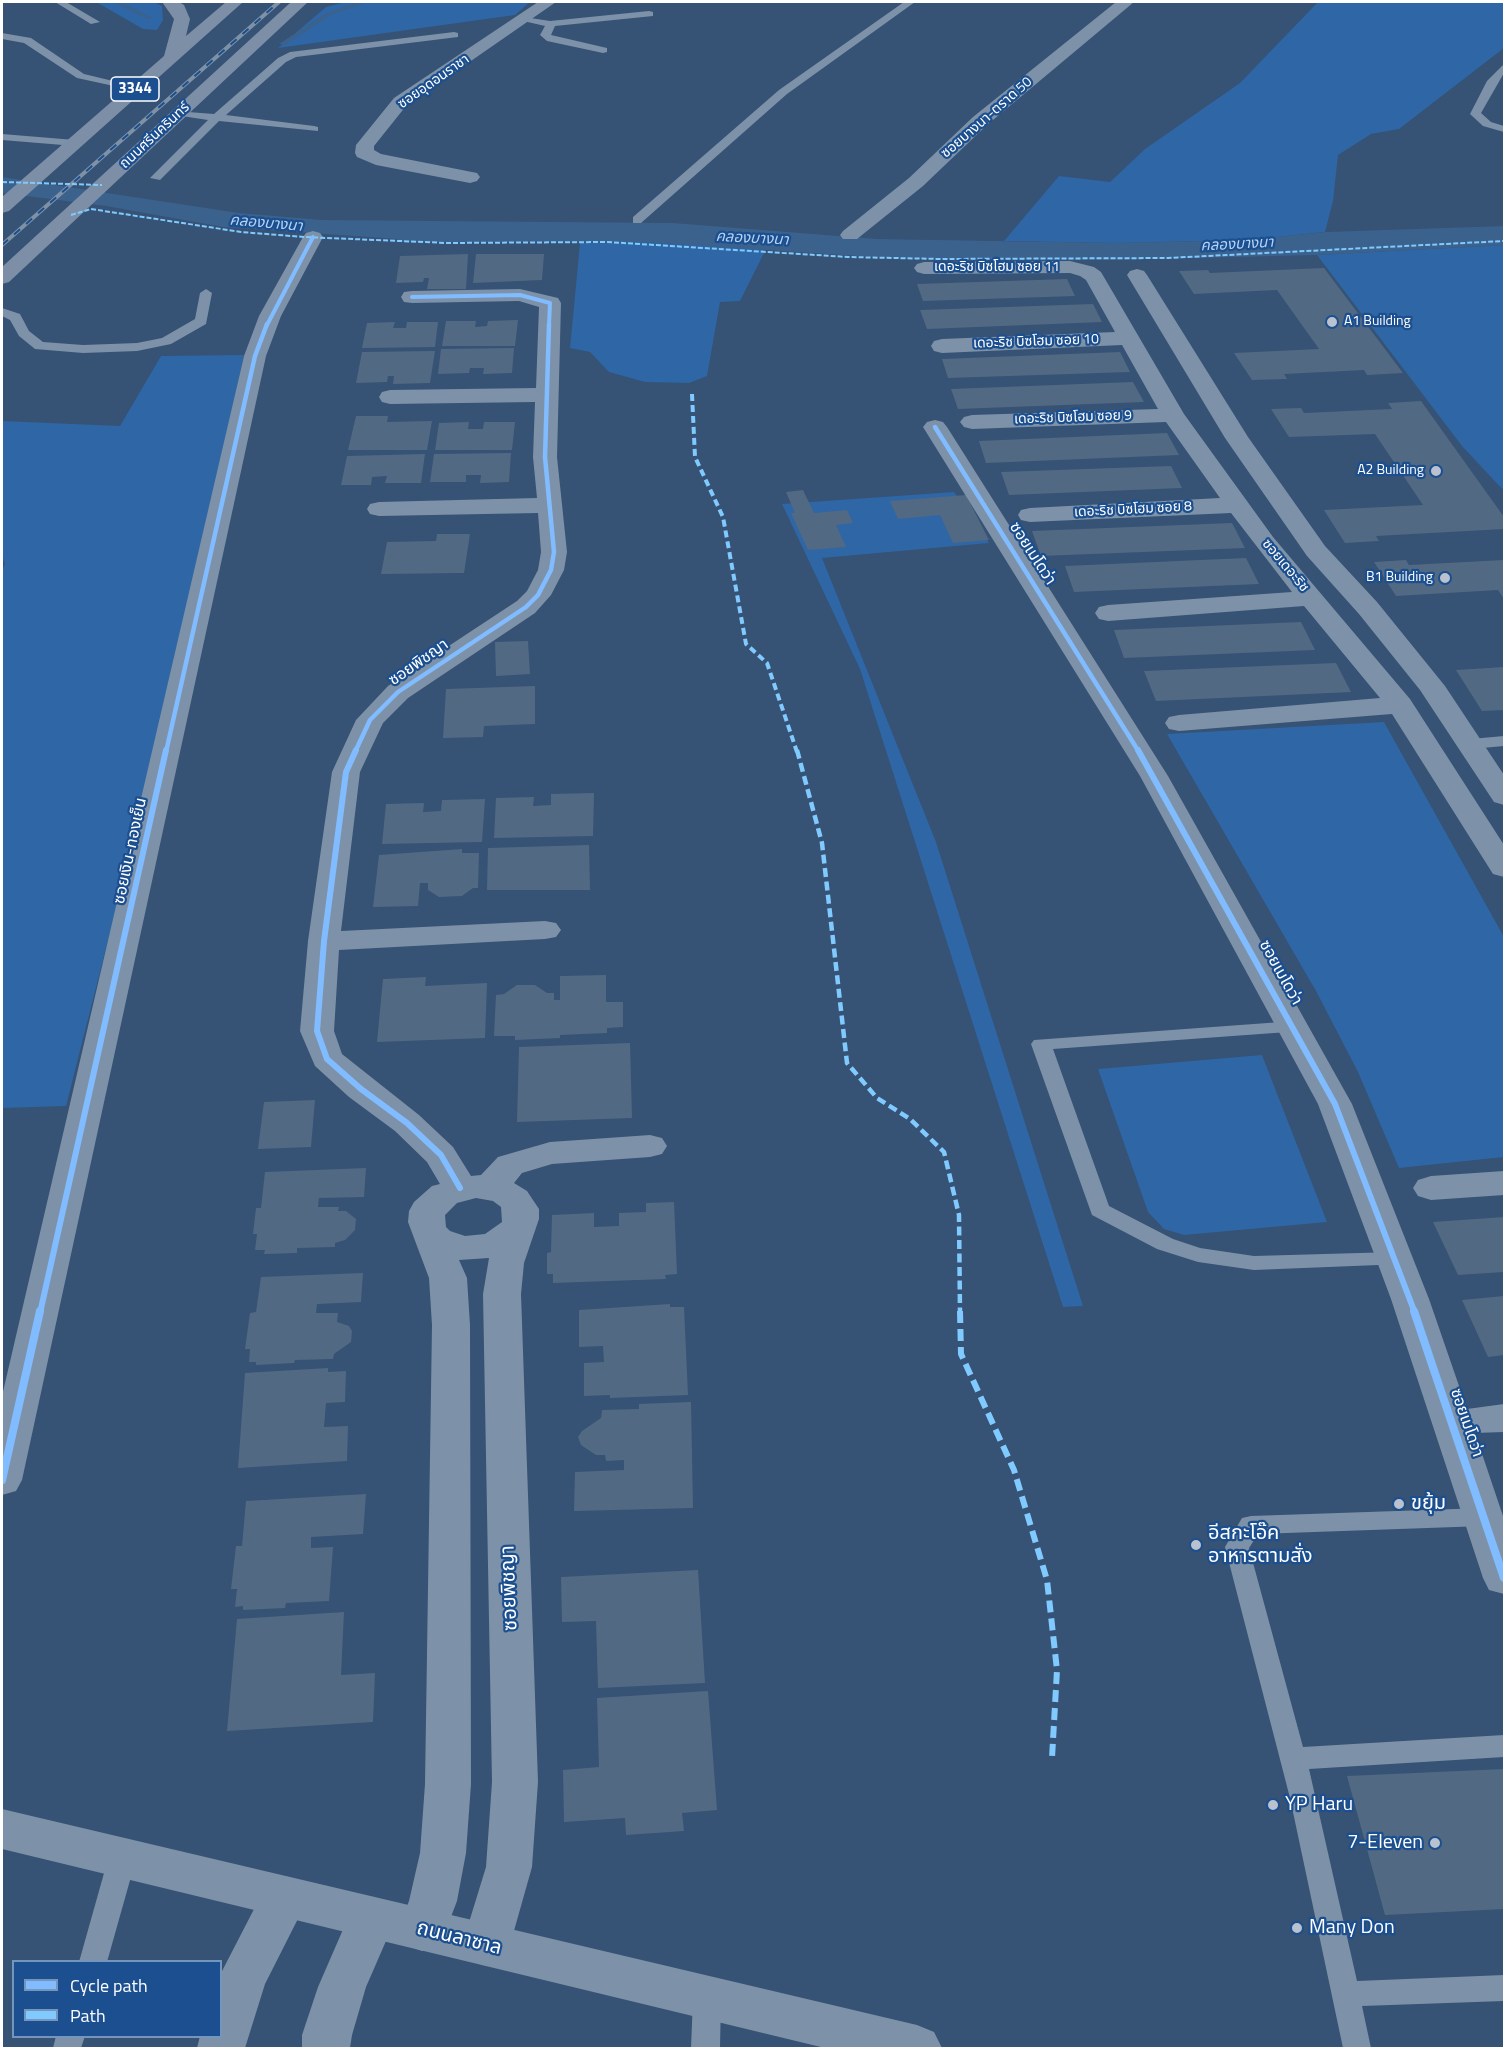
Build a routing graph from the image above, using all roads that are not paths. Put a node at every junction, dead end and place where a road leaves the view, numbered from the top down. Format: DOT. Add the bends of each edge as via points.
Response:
graph roads {
  1 [pos="60,2"];
  2 [pos="170,2"];
  3 [pos="235,2"];
  4 [pos="300,2"];
  5 [pos="319,2"];
  6 [pos="548,2"];
  7 [pos="910,2"];
  8 [pos="1126,2"];
  9 [pos="649,14"];
  10 [pos="282,19"];
  11 [pos="524,20"];
  12 [pos="94,22"];
  13 [pos="550,24"];
  14 [pos="454,35"];
  15 [pos="2,36"];
  16 [pos="603,50"];
  17 [pos="172,57"];
  18 [pos="1504,67"];
  19 [pos="137,88"];
  20 [pos="179,113"];
  21 [pos="215,118"];
  22 [pos="314,129"];
  23 [pos="1504,129"];
  24 [pos="2,137"];
  25 [pos="75,143"];
  26 [pos="470,177"];
  27 [pos="156,178"];
  28 [pos="2,207"];
  29 [pos="637,220"];
  30 [pos="850,235"];
  31 [pos="313,237"];
  32 [pos="1070,267"];
  33 [pos="924,268"];
  34 [pos="1137,275"];
  35 [pos="5,277"];
  36 [pos="206,293"];
  37 [pos="412,297"];
  38 [pos="2,312"];
  39 [pos="1130,338"];
  40 [pos="942,346"];
  41 [pos="546,394"];
  42 [pos="390,397"];
  43 [pos="1173,415"];
  44 [pos="972,422"];
  45 [pos="935,427"];
  46 [pos="549,505"];
  47 [pos="1237,505"];
  48 [pos="379,509"];
  49 [pos="1030,515"];
  50 [pos="1311,598"];
  51 [pos="1108,613"];
  52 [pos="1400,705"];
  53 [pos="1179,723"];
  54 [pos="1504,741"];
  55 [pos="1471,744"];
  56 [pos="1504,796"];
  57 [pos="1504,868"];
  58 [pos="545,930"];
  59 [pos="324,941"];
  60 [pos="1295,1027"];
  61 [pos="650,1146"];
  62 [pos="1504,1184"];
  63 [pos="476,1188"];
  64 [pos="1431,1188"];
  65 [pos="517,1229"];
  66 [pos="429,1232"];
  67 [pos="1395,1259"];
  68 [pos="2,1480"];
  69 [pos="1484,1517"];
  70 [pos="1504,1578"];
  71 [pos="1504,1746"];
  72 [pos="1292,1759"];
  73 [pos="2,1829"];
  74 [pos="122,1859"];
  75 [pos="285,1897"];
  76 [pos="372,1918"];
  77 [pos="422,1930"];
  78 [pos="486,1945"];
  79 [pos="94,1960"];
  80 [pos="1504,1988"];
  81 [pos="1345,1995"];
  82 [pos="707,1998"];
  83 [pos="221,2049"];
  84 [pos="326,2049"];
  85 [pos="705,2049"];
  86 [pos="917,2049"];
  87 [pos="1357,2049"];
  1 -- 12 [label="lane"];
  2 -- 17 [label="main road" via="182,19"];
  3 -- 17 [label="main road, 3344"];
  4 -- 10 [label="main road, ถนนศรีนครินทร์ / 3344"];
  5 -- 10 [label="main road"];
  6 -- 11 [label="street, ซอยอุดอนราชา"];
  7 -- 29 [label="lane" via="783,92"];
  8 -- 30 [label="street, ซอยบางนา-ตราด 50" via="980,121 916,182"];
  9 -- 13 [label="lane"];
  10 -- 20 [label="main road, ถนนศรีนครินทร์ / 3344"];
  11 -- 13 [label="lane"];
  11 -- 26 [label="street, ซอยอุดอนราชา" via="400,102 365,145 364,153 376,159"];
  13 -- 16 [label="lane" via="546,37"];
  14 -- 21 [label="lane" via="294,54"];
  15 -- 19 [label="lane" via="27,40 81,76"];
  17 -- 19 [label="main road, 3344"];
  18 -- 23 [label="lane" via="1475,114"];
  19 -- 25 [label="main road, 3344"];
  20 -- 21 [label="lane"];
  20 -- 35 [label="main road, ถนนศรีนครินทร์ / 3344"];
  21 -- 22 [label="lane"];
  21 -- 27 [label="lane"];
  24 -- 25 [label="lane"];
  25 -- 28 [label="main road, 3344"];
  31 -- 68 [label="street, ซอยเงิน-ทองเย็น" via="270,316 255,356"];
  32 -- 33 [label="street, เดอะริช บิซโฮม ซอย 11"];
  32 -- 39 [label="street, ซอยเดอะริช" via="1087,270 1094,276"];
  34 -- 55 [label="street" via="1237,438 1316,551 1431,686"];
  36 -- 38 [label="lane" via="201,321 166,341 137,347 40,346 24,333 15,317"];
  37 -- 41 [label="street, ซอยพิชญา" via="520,295 550,303"];
  39 -- 40 [label="street, เดอะริช บิซโฮม ซอย 10"];
  39 -- 43 [label="street, ซอยเดอะริช"];
  41 -- 42 [label="street"];
  41 -- 46 [label="street, ซอยพิชญา"];
  43 -- 44 [label="street, เดอะริช บิซโฮม ซอย 9"];
  43 -- 47 [label="street, ซอยเดอะริช"];
  45 -- 60 [label="street, ซอยเมโดว่า" via="1150,770"];
  46 -- 48 [label="street"];
  46 -- 59 [label="street, ซอยพิชญา" via="554,552 551,570 538,595 526,607 398,692 370,720 346,772"];
  47 -- 49 [label="street, เดอะริช บิซโฮม ซอย 8"];
  47 -- 50 [label="street, ซอยเดอะริช"];
  50 -- 51 [label="street"];
  50 -- 52 [label="street, ซอยเดอะริช"];
  52 -- 53 [label="street"];
  52 -- 57 [label="street, ซอยเดอะริช"];
  54 -- 55 [label="lane"];
  55 -- 56 [label="street"];
  58 -- 59 [label="street"];
  59 -- 63 [label="street, ซอยพิชญา" via="317,1031 327,1059 407,1123"];
  60 -- 67 [label="street, ซอยเมโดว่า" via="1335,1104"];
  60 -- 67 [label="lane" via="1041,1044 1100,1210 1165,1244 1198,1255 1254,1263"];
  61 -- 63 [label="street" via="550,1153 510,1165"];
  62 -- 64 [label="street"];
  63 -- 65 [label="street, ซอยพิชญา" via="514,1199 520,1209"];
  63 -- 66 [label="street" via="445,1194 427,1211"];
  65 -- 66 [label="street" via="507,1239 479,1249 448,1246"];
  65 -- 78 [label="street, ซอยพิชญา" via="506,1263 502,1294 516,1782 509,1867"];
  66 -- 77 [label="street" via="448,1278 451,1325 448,1784 443,1853"];
  67 -- 69 [label="street, ซอยเมโดว่า"];
  69 -- 70 [label="street, ซอยเมโดว่า"];
  69 -- 72 [label="lane" via="1251,1525 1237,1547"];
  71 -- 72 [label="lane"];
  72 -- 81 [label="lane"];
  73 -- 74 [label="street, ถนนลาซาล"];
  74 -- 75 [label="street, ถนนลาซาล"];
  74 -- 79 [label="lane"];
  75 -- 76 [label="street, ถนนลาซาล"];
  75 -- 83 [label="street" via="242,1981"];
  76 -- 77 [label="street, ถนนลาซาล"];
  76 -- 84 [label="street" via="342,1987"];
  77 -- 78 [label="street, ถนนลาซาล"];
  78 -- 82 [label="street, ถนนลาซาล"];
  80 -- 81 [label="lane"];
  81 -- 87 [label="lane"];
  82 -- 85 [label="lane"];
  82 -- 86 [label="street, ถนนลาซาล"];
}
